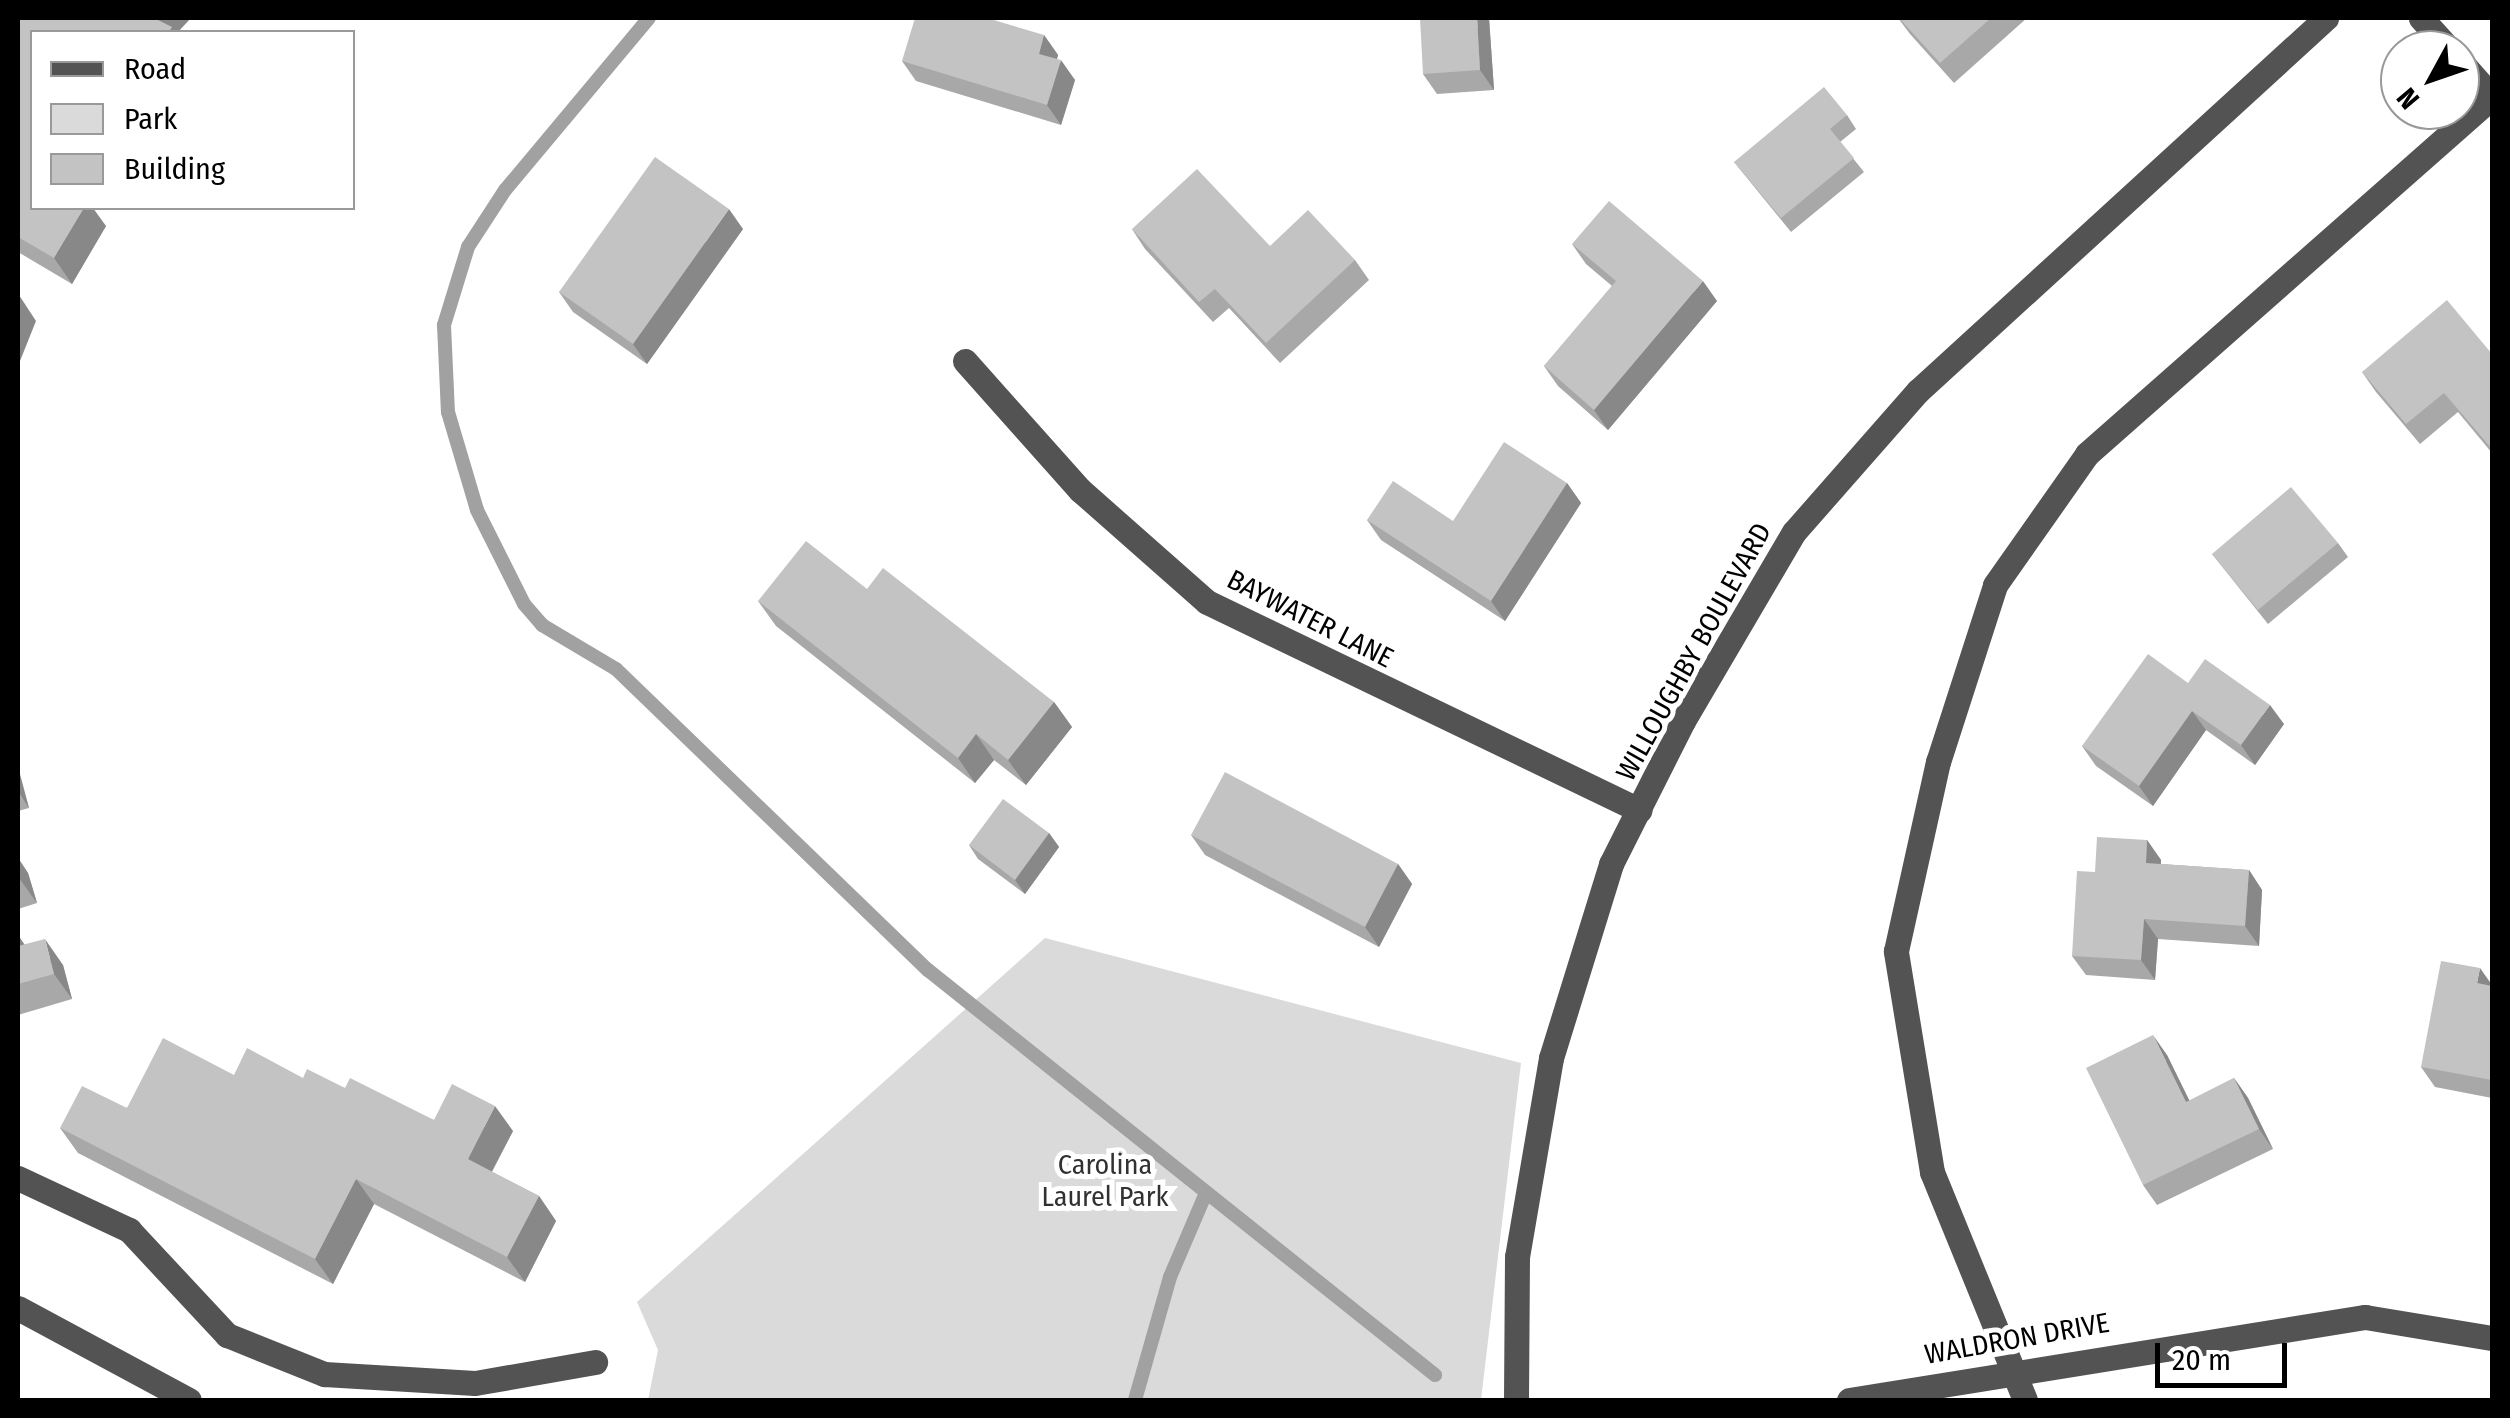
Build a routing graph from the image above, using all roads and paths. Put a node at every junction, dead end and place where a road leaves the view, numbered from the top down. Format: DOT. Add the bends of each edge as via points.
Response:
graph roads {
  1 [pos="2326,18"];
  2 [pos="2492,97"];
  3 [pos="965,361"];
  4 [pos="1640,810"];
  5 [pos="18,1178"];
  6 [pos="18,1308"];
  7 [pos="2492,1338"];
  8 [pos="594,1362"];
  9 [pos="2015,1367"];
  10 [pos="189,1400"];
  11 [pos="1516,1400"];
  12 [pos="1848,1400"];
  13 [pos="2025,1400"];
  1 -- 4 [label="street, WILLOUGHBY BOULEVARD" via="1918,391 1807,518"];
  2 -- 9 [label="street" via="2088,454 1995,585 1938,762 1896,951 1932,1172"];
  3 -- 4 [label="street, BAYWATER LANE" via="1080,490 1207,602"];
  4 -- 11 [label="street, WILLOUGHBY BOULEVARD" via="1611,864 1551,1058 1517,1257"];
  5 -- 8 [label="street" via="129,1230 227,1335 324,1374 475,1383"];
  6 -- 10 [label="street"];
  7 -- 9 [label="street, WALDRON DRIVE" via="2365,1317"];
  9 -- 12 [label="street, WALDRON DRIVE"];
  9 -- 13 [label="street"];
}
